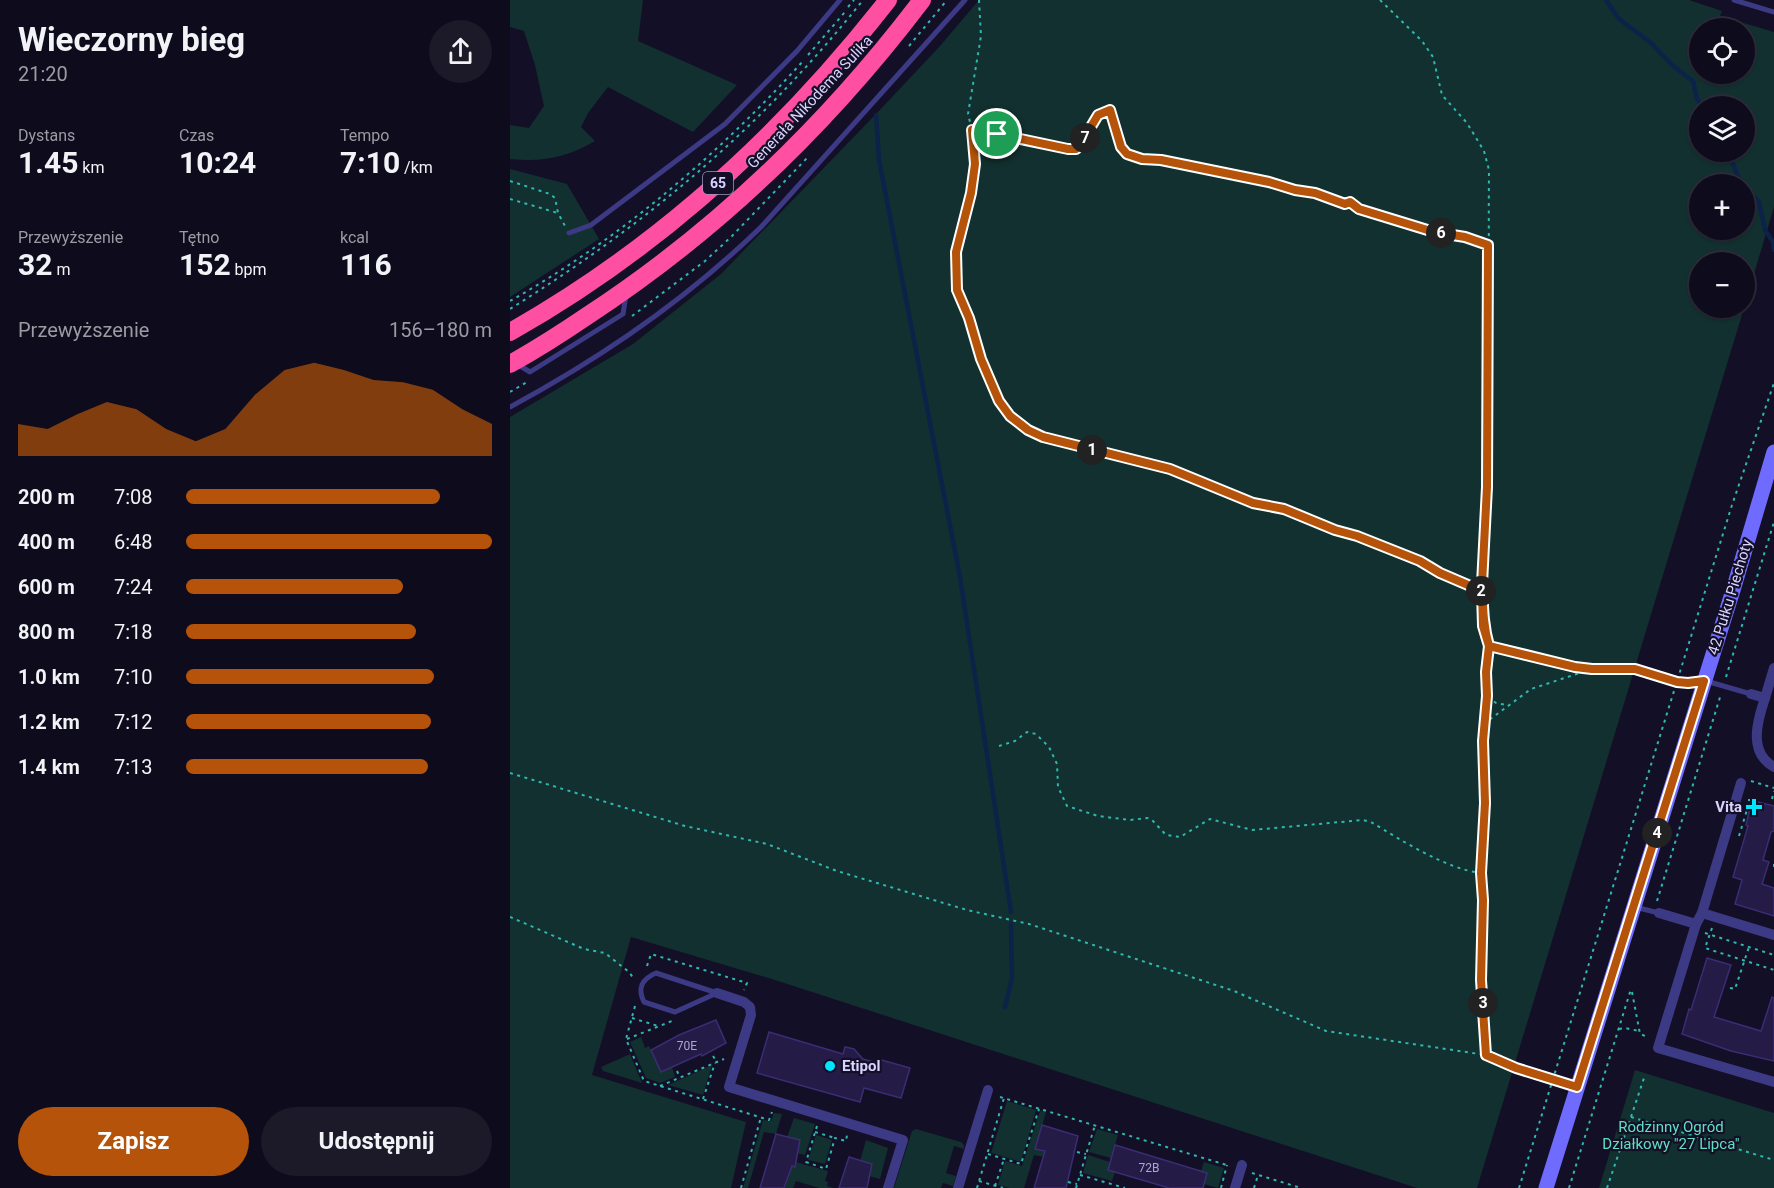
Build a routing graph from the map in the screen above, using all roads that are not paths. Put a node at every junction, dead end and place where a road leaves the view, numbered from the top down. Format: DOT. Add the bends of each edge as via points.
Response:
graph roads {
  1 [pos="840,0"];
  2 [pos="888,0"];
  3 [pos="922,0"];
  4 [pos="965,0"];
  5 [pos="1734,0"];
  6 [pos="1774,12"];
  7 [pos="570,233"];
  8 [pos="626,291"];
  9 [pos="541,314"];
  10 [pos="510,332"];
  11 [pos="554,338"];
  12 [pos="512,363"];
  13 [pos="510,407"];
  14 [pos="1774,452"];
  15 [pos="1768,493"];
  16 [pos="1774,668"];
  17 [pos="1704,681"];
  18 [pos="1750,694"];
  19 [pos="1765,698"];
  20 [pos="1774,767"];
  21 [pos="1745,781"];
  22 [pos="1634,906"];
  23 [pos="1657,910"];
  24 [pos="1702,913"];
  25 [pos="1695,927"];
  26 [pos="1774,935"];
  27 [pos="717,993"];
  28 [pos="1774,1082"];
  29 [pos="988,1092"];
  30 [pos="1241,1167"];
  31 [pos="888,1188"];
  32 [pos="958,1188"];
  33 [pos="1235,1188"];
  34 [pos="1546,1188"];
  1 -- 7 [label="lane" via="797,51 725,124 591,225"];
  2 -- 9 [label="highway, Generała Nikodema Sulika / 65" via="771,135 645,243"];
  3 -- 8 [label="highway, Generała Nikodema Sulika / 65" via="868,69 760,182"];
  4 -- 13 [label="lane" via="729,258 632,333"];
  5 -- 6 [label="lane"];
  8 -- 11 [label="highway, Generała Nikodema Sulika / 65"];
  8 -- 12 [label="lane" via="623,315 530,372"];
  9 -- 10 [label="highway, Generała Nikodema Sulika / 65"];
  9 -- 11 [label="highway"];
  11 -- 12 [label="highway, Generała Nikodema Sulika / 65"];
  14 -- 15 [label="street, 42 Pułku Piechoty"];
  15 -- 17 [label="street, 42 Pułku Piechoty"];
  16 -- 19 [label="street"];
  17 -- 18 [label="lane"];
  17 -- 22 [label="street, 42 Pułku Piechoty"];
  18 -- 19 [label="street"];
  19 -- 20 [label="street" via="1756,737 1760,754"];
  21 -- 24 [label="street"];
  22 -- 23 [label="lane"];
  22 -- 34 [label="street, 42 Pułku Piechoty"];
  23 -- 25 [label="street"];
  24 -- 25 [label="street"];
  24 -- 26 [label="street"];
  25 -- 28 [label="street" via="1658,1048"];
  27 -- 27 [label="lane" via="675,1012 644,1002 640,989 643,981 656,973"];
  27 -- 31 [label="street" via="750,1007 729,1087 903,1140"];
  29 -- 32 [label="street"];
  30 -- 33 [label="street"];
}
